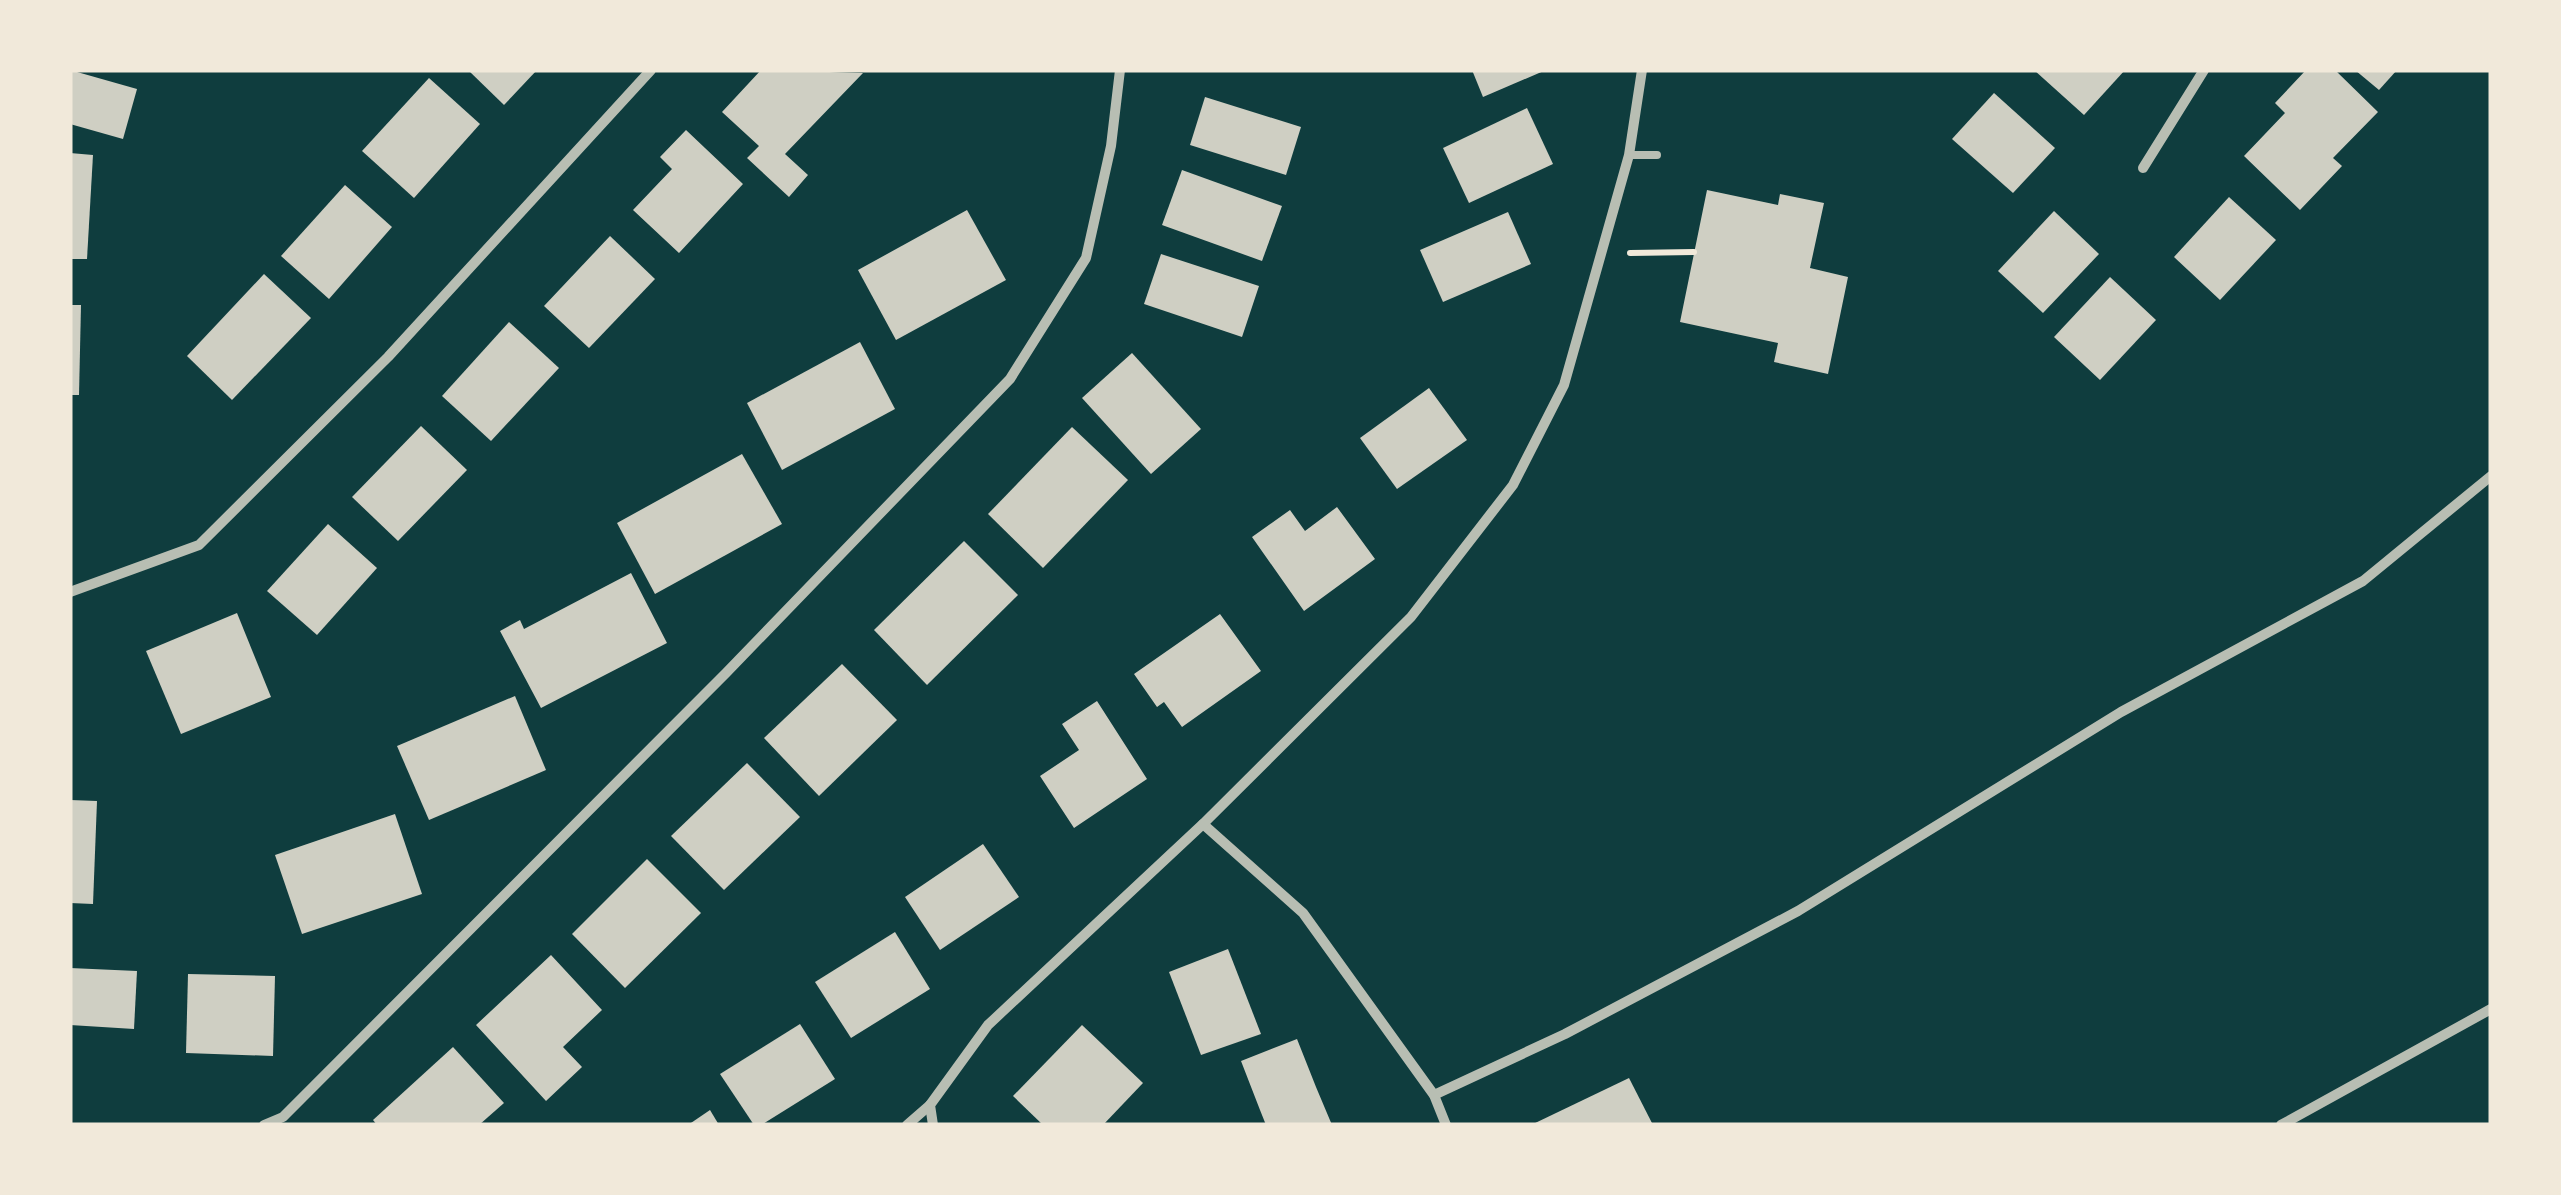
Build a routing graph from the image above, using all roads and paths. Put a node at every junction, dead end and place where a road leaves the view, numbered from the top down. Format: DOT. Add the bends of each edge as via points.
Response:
graph roads {
  1 [pos="651,70"];
  2 [pos="1120,70"];
  3 [pos="1642,70"];
  4 [pos="2204,70"];
  5 [pos="1629,155"];
  6 [pos="1657,155"];
  7 [pos="2143,168"];
  8 [pos="1602,250"];
  9 [pos="1694,252"];
  10 [pos="2491,476"];
  11 [pos="70,592"];
  12 [pos="1203,824"];
  13 [pos="2491,1008"];
  14 [pos="1434,1095"];
  15 [pos="930,1105"];
  16 [pos="264,1125"];
  17 [pos="907,1125"];
  18 [pos="933,1125"];
  19 [pos="1446,1125"];
  20 [pos="2281,1125"];
  1 -- 11 [label="street" via="388,357 200,545"];
  2 -- 16 [label="street" via="1086,258 1010,379 283,1117"];
  3 -- 5 [label="street"];
  4 -- 7 [label="street"];
  5 -- 6 [label="lane"];
  5 -- 8 [label="street"];
  8 -- 9 [label="path"];
  8 -- 12 [label="street" via="1564,384 1513,485 1411,618"];
  10 -- 14 [label="street" via="2364,581 2121,712 1798,911"];
  12 -- 14 [label="street" via="1303,912"];
  12 -- 15 [label="street" via="988,1025"];
  13 -- 20 [label="street"];
  14 -- 19 [label="street"];
  15 -- 17 [label="street"];
  15 -- 18 [label="street"];
}
